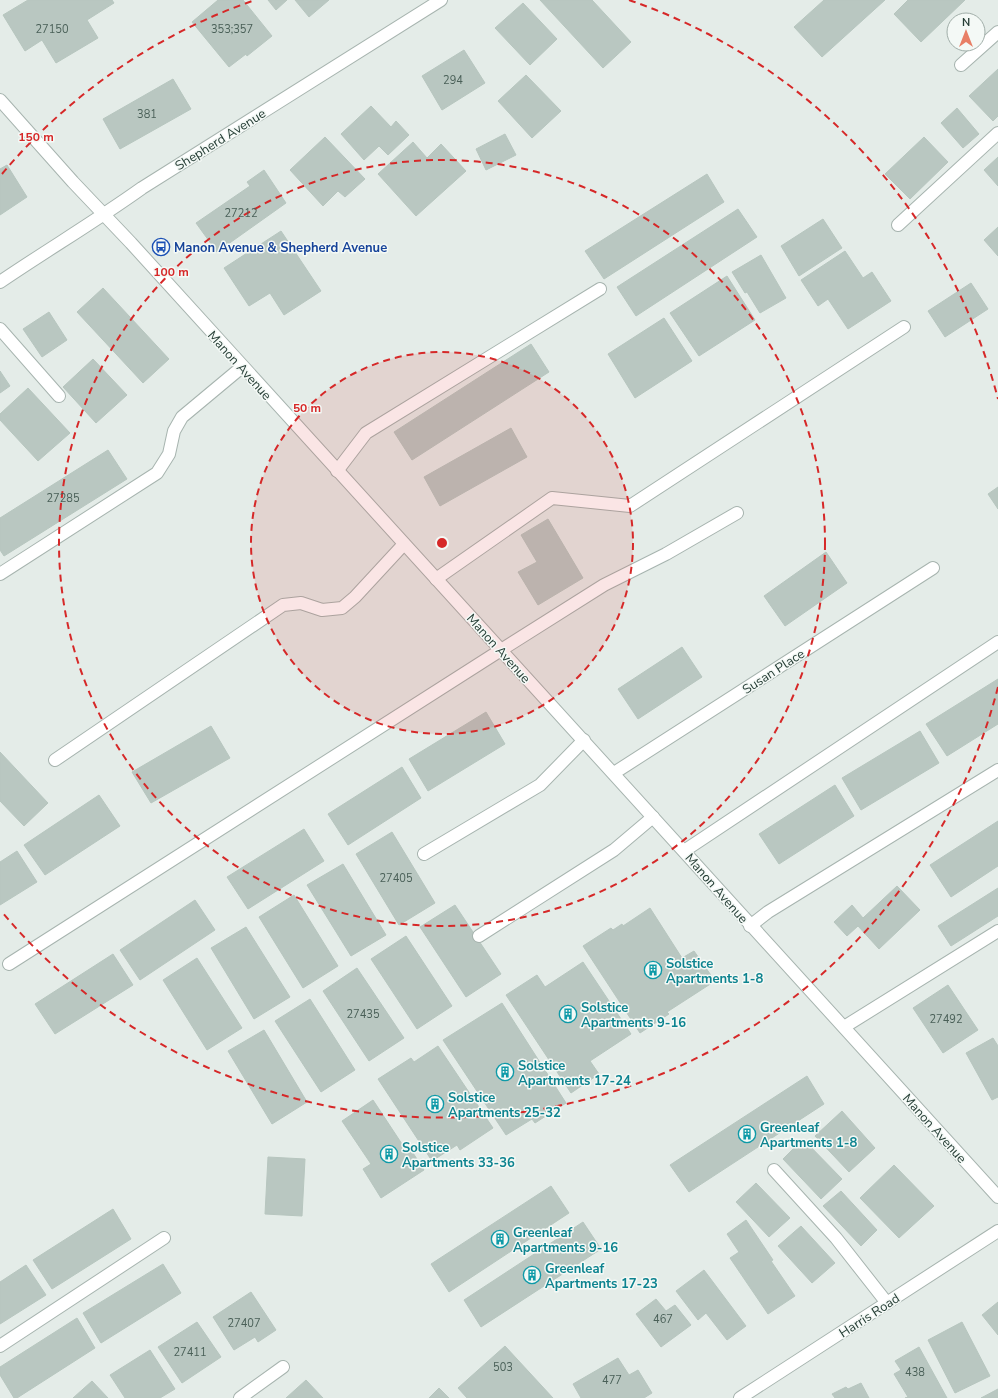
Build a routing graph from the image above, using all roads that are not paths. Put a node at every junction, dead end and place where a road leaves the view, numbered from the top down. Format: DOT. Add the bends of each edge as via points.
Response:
graph roads {
  1 [pos="442,0"];
  2 [pos="998,32"];
  3 [pos="961,65"];
  4 [pos="0,100"];
  5 [pos="998,133"];
  6 [pos="103,215"];
  7 [pos="898,226"];
  8 [pos="0,282"];
  9 [pos="600,289"];
  10 [pos="904,327"];
  11 [pos="0,329"];
  12 [pos="242,367"];
  13 [pos="59,396"];
  14 [pos="337,470"];
  15 [pos="737,513"];
  16 [pos="404,544"];
  17 [pos="932,568"];
  18 [pos="0,574"];
  19 [pos="436,579"];
  20 [pos="998,642"];
  21 [pos="501,650"];
  22 [pos="584,740"];
  23 [pos="55,760"];
  24 [pos="998,770"];
  25 [pos="614,773"];
  26 [pos="653,817"];
  27 [pos="684,851"];
  28 [pos="424,854"];
  29 [pos="750,926"];
  30 [pos="998,931"];
  31 [pos="479,936"];
  32 [pos="9,964"];
  33 [pos="844,1027"];
  34 [pos="774,1170"];
  35 [pos="998,1197"];
  36 [pos="998,1231"];
  37 [pos="164,1238"];
  38 [pos="887,1303"];
  39 [pos="0,1346"];
  40 [pos="283,1367"];
  41 [pos="240,1398"];
  42 [pos="740,1398"];
  1 -- 6 [label="street, Shepherd Avenue"];
  2 -- 3 [label="street"];
  4 -- 6 [label="street, Manon Avenue"];
  5 -- 7 [label="street"];
  6 -- 8 [label="street, Shepherd Avenue"];
  6 -- 12 [label="street, Manon Avenue"];
  9 -- 14 [label="street" via="366,433"];
  10 -- 19 [label="street" via="630,506 552,498"];
  11 -- 13 [label="street"];
  12 -- 14 [label="street, Manon Avenue"];
  12 -- 18 [label="street" via="182,417 174,431 169,454 157,473"];
  14 -- 16 [label="street, Manon Avenue"];
  15 -- 21 [label="street" via="666,554 604,585"];
  16 -- 19 [label="street, Manon Avenue"];
  16 -- 23 [label="street" via="355,598 342,608 322,610 301,603 283,605"];
  17 -- 25 [label="street, Susan Place"];
  19 -- 21 [label="street, Manon Avenue"];
  20 -- 27 [label="street"];
  21 -- 22 [label="street, Manon Avenue"];
  21 -- 32 [label="street"];
  22 -- 25 [label="street, Manon Avenue"];
  22 -- 28 [label="street" via="540,785"];
  24 -- 29 [label="street" via="768,912"];
  25 -- 26 [label="street, Manon Avenue"];
  26 -- 27 [label="street, Manon Avenue"];
  26 -- 31 [label="street" via="614,850"];
  27 -- 29 [label="street, Manon Avenue"];
  29 -- 33 [label="street, Manon Avenue"];
  30 -- 33 [label="street"];
  33 -- 35 [label="street, Manon Avenue"];
  34 -- 38 [label="street" via="836,1238"];
  36 -- 38 [label="street, Harris Road"];
  37 -- 39 [label="street"];
  38 -- 42 [label="street, Harris Road"];
  40 -- 41 [label="street"];
}
